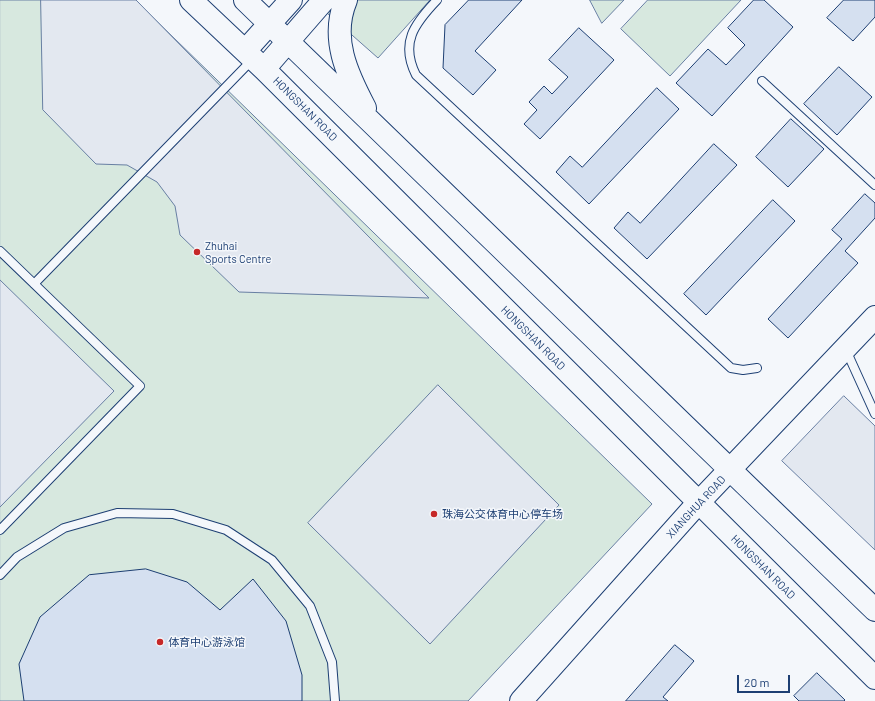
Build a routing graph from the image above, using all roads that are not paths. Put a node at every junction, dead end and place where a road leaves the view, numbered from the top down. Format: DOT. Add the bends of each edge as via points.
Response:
graph roads {
  1 [pos="191,0"];
  2 [pos="245,0"];
  3 [pos="291,0"];
  4 [pos="324,0"];
  5 [pos="346,0"];
  6 [pos="436,0"];
  7 [pos="270,25"];
  8 [pos="287,42"];
  9 [pos="254,60"];
  10 [pos="762,81"];
  11 [pos="372,123"];
  12 [pos="875,185"];
  13 [pos="0,251"];
  14 [pos="34,284"];
  15 [pos="875,317"];
  16 [pos="846,349"];
  17 [pos="757,368"];
  18 [pos="875,414"];
  19 [pos="731,469"];
  20 [pos="698,503"];
  21 [pos="0,530"];
  22 [pos="0,575"];
  23 [pos="875,610"];
  24 [pos="875,678"];
  25 [pos="335,701"];
  26 [pos="521,701"];
  1 -- 9 [label="main road, HONGSHAN ROAD"];
  2 -- 7 [label="main road"];
  3 -- 7 [label="main road"];
  4 -- 8 [label="main road"];
  5 -- 11 [label="main road" via="339,32 347,74"];
  6 -- 17 [label="lane" via="425,12 410,40 410,63 416,76 731,368"];
  7 -- 8 [label="main road"];
  7 -- 9 [label="main road"];
  8 -- 9 [label="main road"];
  8 -- 11 [label="main road"];
  9 -- 14 [label="lane"];
  9 -- 20 [label="main road, HONGSHAN ROAD"];
  10 -- 12 [label="lane"];
  11 -- 19 [label="main road"];
  13 -- 14 [label="lane"];
  14 -- 21 [label="lane" via="140,386"];
  15 -- 16 [label="main road, XIANGHUA ROAD"];
  16 -- 18 [label="lane"];
  16 -- 19 [label="main road, XIANGHUA ROAD"];
  19 -- 20 [label="main road, XIANGHUA ROAD"];
  19 -- 23 [label="main road"];
  20 -- 24 [label="main road, HONGSHAN ROAD"];
  20 -- 26 [label="main road, XIANGHUA ROAD"];
  22 -- 25 [label="lane" via="17,557 64,528 117,513 173,514 226,530 272,560 310,606 332,662"];
}
